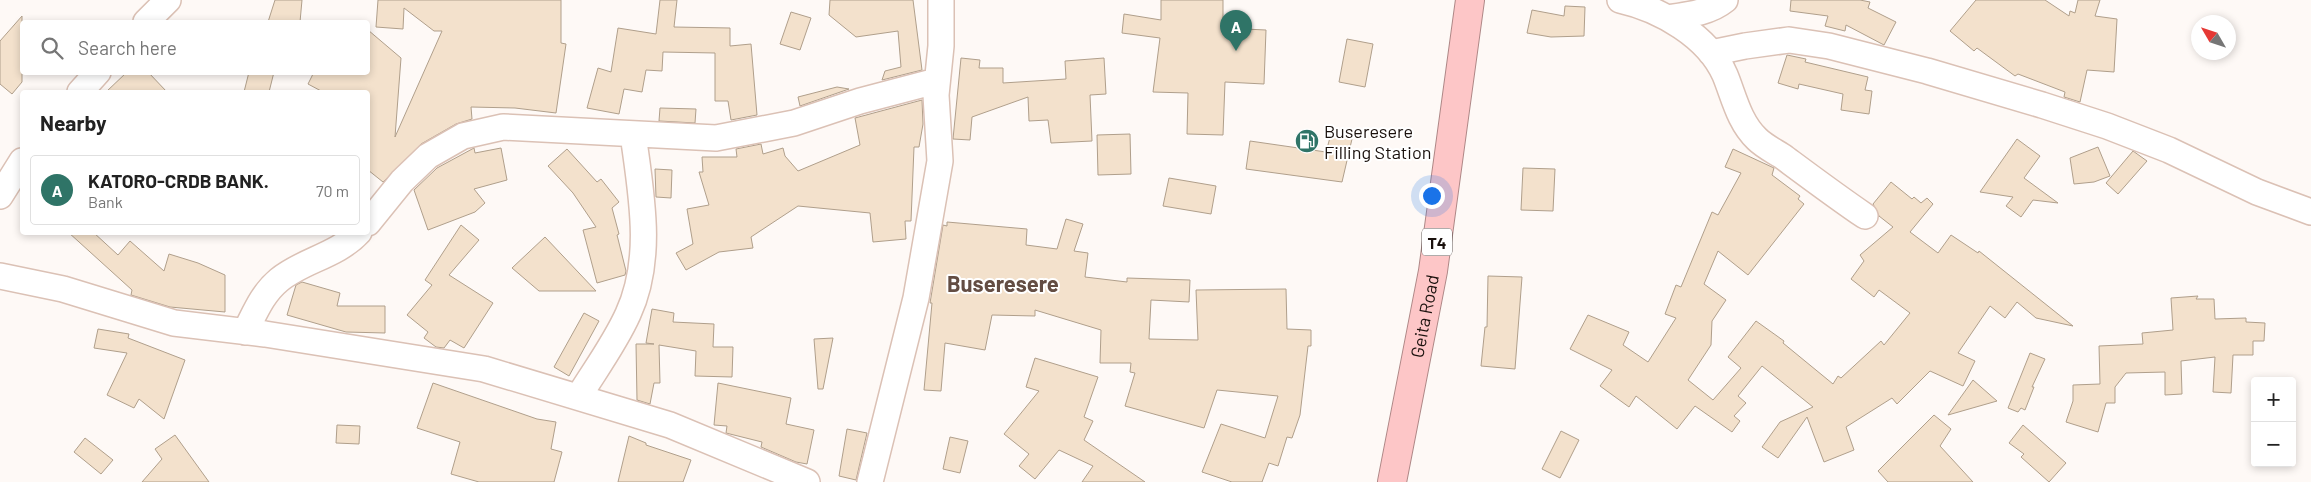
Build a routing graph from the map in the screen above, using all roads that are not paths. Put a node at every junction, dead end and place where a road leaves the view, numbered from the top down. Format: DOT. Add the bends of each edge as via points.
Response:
graph roads {
  1 [pos="168,0"];
  2 [pos="941,0"];
  3 [pos="1470,0"];
  4 [pos="1620,0"];
  5 [pos="1725,0"];
  6 [pos="1667,18"];
  7 [pos="148,20"];
  8 [pos="1711,53"];
  9 [pos="95,75"];
  10 [pos="936,81"];
  11 [pos="82,90"];
  12 [pos="633,134"];
  13 [pos="20,164"];
  14 [pos="0,196"];
  15 [pos="2311,212"];
  16 [pos="1865,216"];
  17 [pos="370,221"];
  18 [pos="355,235"];
  19 [pos="0,276"];
  20 [pos="245,332"];
  21 [pos="579,396"];
  22 [pos="807,482"];
  23 [pos="870,482"];
  24 [pos="1392,482"];
  1 -- 7 [label="street"];
  2 -- 10 [label="street" via="941,46"];
  3 -- 24 [label="highway, Geita Road / T4" via="1433,271"];
  4 -- 6 [label="street" via="1638,4"];
  5 -- 6 [label="street" via="1698,13"];
  6 -- 8 [label="street" via="1688,31"];
  8 -- 15 [label="street" via="1789,40 1829,46 1909,67 2042,104 2107,126 2169,150 2257,192"];
  8 -- 16 [label="street" via="1724,74 1742,119 1756,139"];
  9 -- 11 [label="street"];
  10 -- 12 [label="street" via="794,123 716,138"];
  10 -- 23 [label="street" via="940,161 928,238"];
  12 -- 17 [label="street" via="503,127 464,136 428,156 402,181"];
  12 -- 21 [label="street" via="643,204 643,262 628,314"];
  13 -- 14 [label="street"];
  18 -- 20 [label="street" via="333,252 280,280 262,298"];
  19 -- 20 [label="street" via="62,289 174,323"];
  20 -- 21 [label="street" via="484,369"];
  21 -- 22 [label="street" via="670,425"];
}
